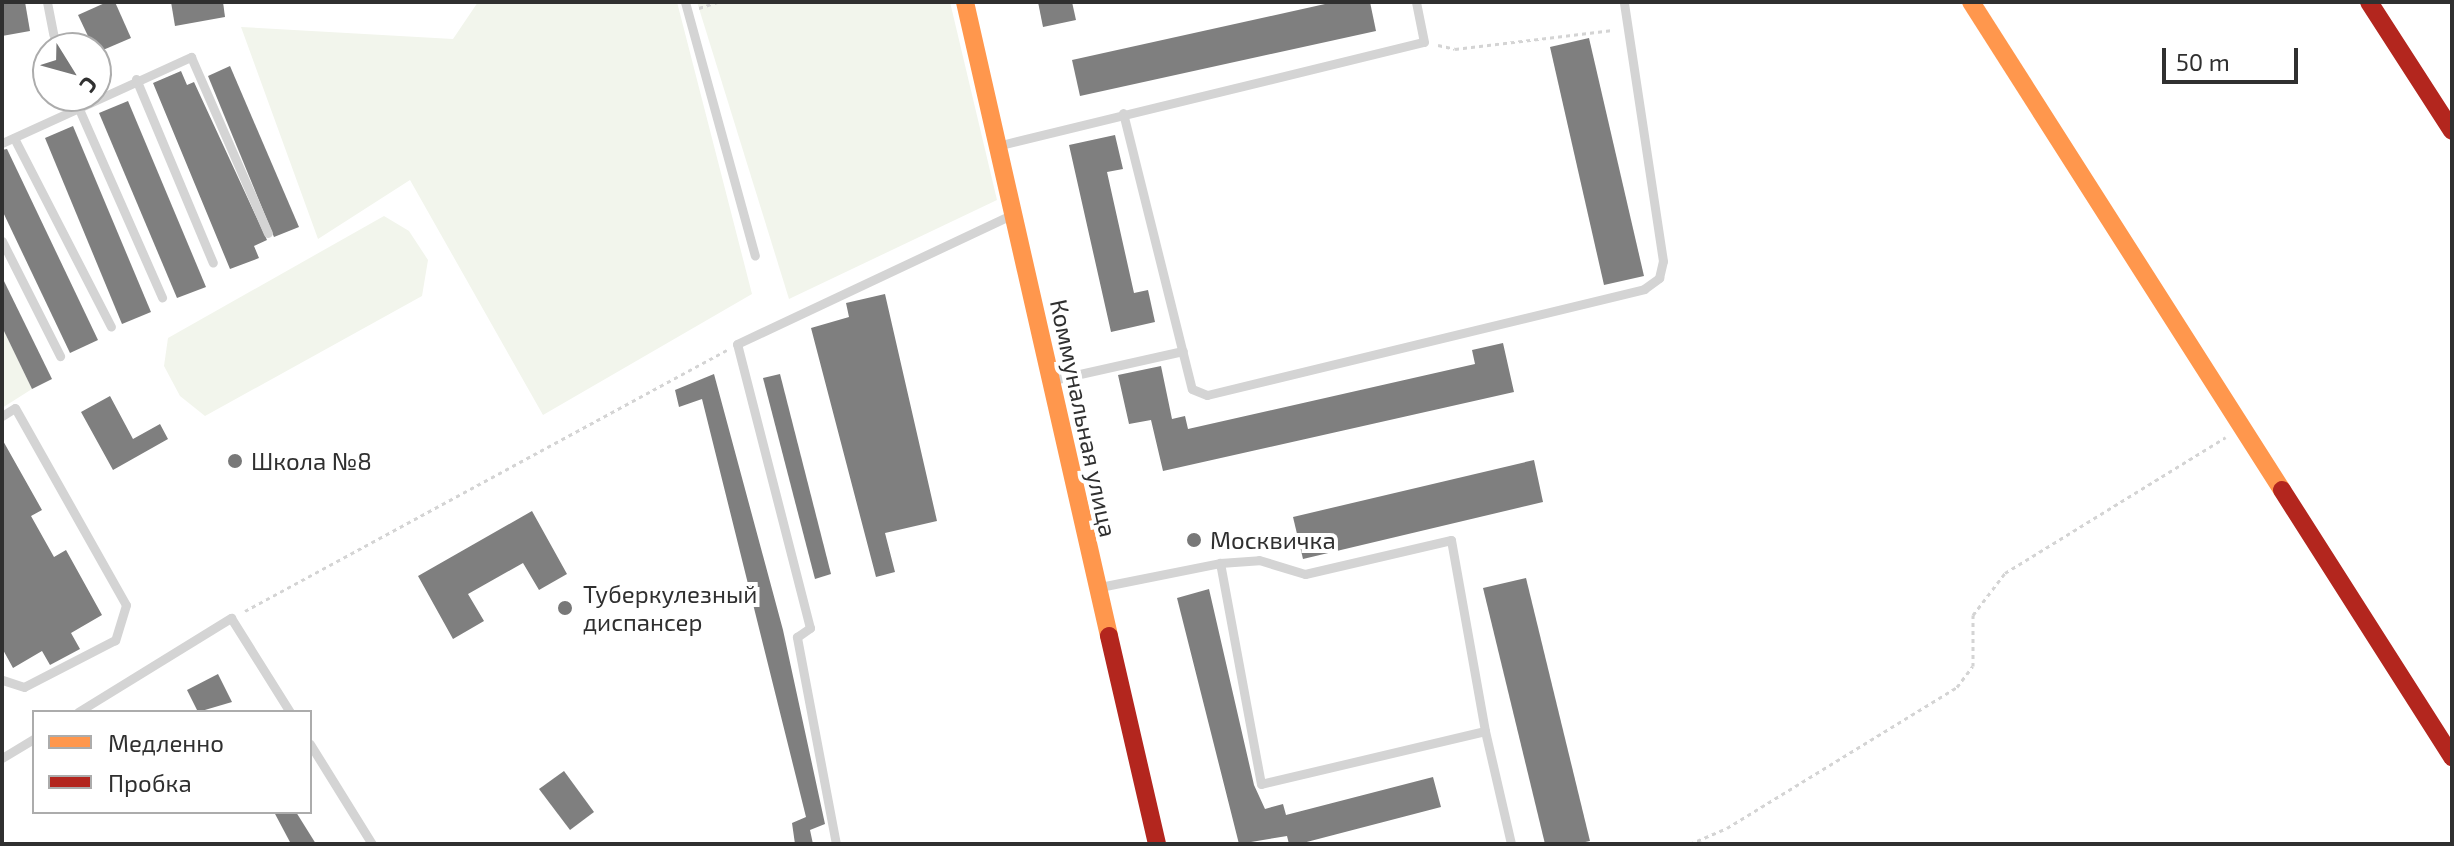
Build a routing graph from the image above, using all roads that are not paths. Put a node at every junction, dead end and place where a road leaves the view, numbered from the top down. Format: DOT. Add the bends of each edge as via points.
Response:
graph roads {
  1 [pos="47,2"];
  2 [pos="965,2"];
  3 [pos="1416,2"];
  4 [pos="1624,2"];
  5 [pos="1971,2"];
  6 [pos="2369,2"];
  7 [pos="687,7"];
  8 [pos="53,32"];
  9 [pos="136,79"];
  10 [pos="112,92"];
  11 [pos="72,112"];
  12 [pos="80,112"];
  13 [pos="1123,113"];
  14 [pos="2452,131"];
  15 [pos="14,138"];
  16 [pos="2,143"];
  17 [pos="1000,146"];
  18 [pos="1014,213"];
  19 [pos="268,233"];
  20 [pos="2,241"];
  21 [pos="755,256"];
  22 [pos="213,263"];
  23 [pos="162,297"];
  24 [pos="111,327"];
  25 [pos="1183,351"];
  26 [pos="60,356"];
  27 [pos="1052,380"];
  28 [pos="2,416"];
  29 [pos="1220,563"];
  30 [pos="1096,588"];
  31 [pos="2,680"];
  32 [pos="81,710"];
  33 [pos="289,710"];
  34 [pos="1485,731"];
  35 [pos="32,740"];
  36 [pos="312,747"];
  37 [pos="2452,757"];
  38 [pos="2,758"];
  39 [pos="372,844"];
  40 [pos="836,844"];
  41 [pos="1157,844"];
  42 [pos="1511,844"];
  1 -- 8 [label="lane"];
  2 -- 17 [label="street, Коммунальная улица"];
  3 -- 13 [label="lane" via="1424,42"];
  4 -- 25 [label="lane" via="1663,261 1659,278 1644,289 1207,395 1192,389"];
  5 -- 37 [label="street"];
  6 -- 14 [label="street"];
  7 -- 21 [label="lane"];
  9 -- 10 [label="lane"];
  9 -- 19 [label="lane" via="191,57"];
  9 -- 22 [label="lane"];
  11 -- 15 [label="lane"];
  12 -- 23 [label="lane"];
  13 -- 17 [label="lane"];
  13 -- 25 [label="lane"];
  15 -- 16 [label="lane"];
  15 -- 24 [label="lane"];
  17 -- 18 [label="street, Коммунальная улица"];
  18 -- 27 [label="street, Коммунальная улица"];
  18 -- 40 [label="lane" via="737,344 810,628 797,637"];
  20 -- 26 [label="lane"];
  25 -- 27 [label="lane"];
  27 -- 30 [label="street, Коммунальная улица"];
  28 -- 31 [label="lane" via="15,408 126,605 115,640 24,687"];
  29 -- 30 [label="lane"];
  29 -- 34 [label="lane" via="1259,560 1305,574 1451,540"];
  29 -- 34 [label="lane" via="1261,784"];
  30 -- 41 [label="street, Коммунальная улица"];
  32 -- 33 [label="lane" via="231,618"];
  34 -- 42 [label="lane"];
  35 -- 38 [label="lane"];
  36 -- 39 [label="lane"];
}
